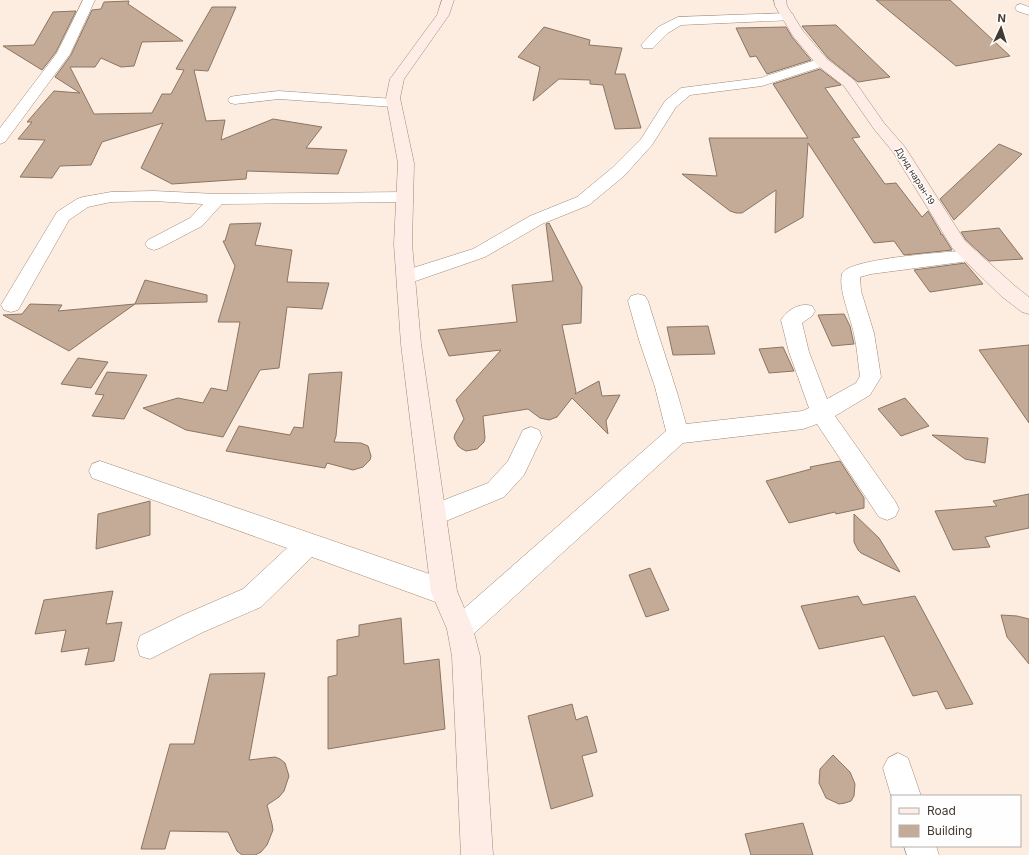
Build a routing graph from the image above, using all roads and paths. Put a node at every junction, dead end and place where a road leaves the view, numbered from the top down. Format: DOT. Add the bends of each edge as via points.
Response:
graph roads {
  1 [pos="90,0"];
  2 [pos="448,0"];
  3 [pos="780,0"];
  4 [pos="788,17"];
  5 [pos="648,45"];
  6 [pos="822,62"];
  7 [pos="235,100"];
  8 [pos="394,103"];
  9 [pos="0,139"];
  10 [pos="405,197"];
  11 [pos="217,198"];
  12 [pos="154,244"];
  13 [pos="971,256"];
  14 [pos="407,277"];
  15 [pos="638,301"];
  16 [pos="11,305"];
  17 [pos="1029,307"];
  18 [pos="805,311"];
  19 [pos="821,413"];
  20 [pos="678,434"];
  21 [pos="530,437"];
  22 [pos="100,472"];
  23 [pos="887,509"];
  24 [pos="434,515"];
  25 [pos="309,544"];
  26 [pos="444,592"];
  27 [pos="460,629"];
  28 [pos="150,646"];
  29 [pos="898,768"];
  30 [pos="906,795"];
  31 [pos="477,855"];
  1 -- 9 [label="street" via="63,54"];
  2 -- 8 [label="street" via="443,15 397,79"];
  3 -- 4 [label="street, Дунд наран-19"];
  4 -- 5 [label="street" via="678,20"];
  4 -- 6 [label="street, Дунд наран-19"];
  6 -- 13 [label="street, Дунд наран-19" via="849,83 899,150 959,245"];
  6 -- 14 [label="street" via="762,82 686,91 670,104 647,142 618,172 583,201 536,220 479,253"];
  7 -- 8 [label="street" via="279,94"];
  8 -- 10 [label="street" via="406,163"];
  10 -- 11 [label="street"];
  10 -- 14 [label="street" via="403,244"];
  11 -- 12 [label="street" via="196,222"];
  11 -- 16 [label="street" via="112,197 83,203 63,216"];
  13 -- 17 [label="street, Дунд наран-19"];
  13 -- 19 [label="street" via="871,267 851,274 852,291 864,333 871,377 863,388"];
  14 -- 24 [label="street" via="411,344"];
  15 -- 20 [label="street" via="666,387"];
  18 -- 19 [label="street" via="791,320 799,352"];
  19 -- 20 [label="street" via="803,420"];
  19 -- 23 [label="street"];
  20 -- 27 [label="street"];
  21 -- 24 [label="street" via="516,468 496,490"];
  22 -- 25 [label="street"];
  24 -- 26 [label="street"];
  25 -- 26 [label="street"];
  25 -- 28 [label="street" via="252,598 192,624"];
  26 -- 27 [label="street"];
  27 -- 31 [label="street" via="466,656"];
  29 -- 30 [label="street"];
}
